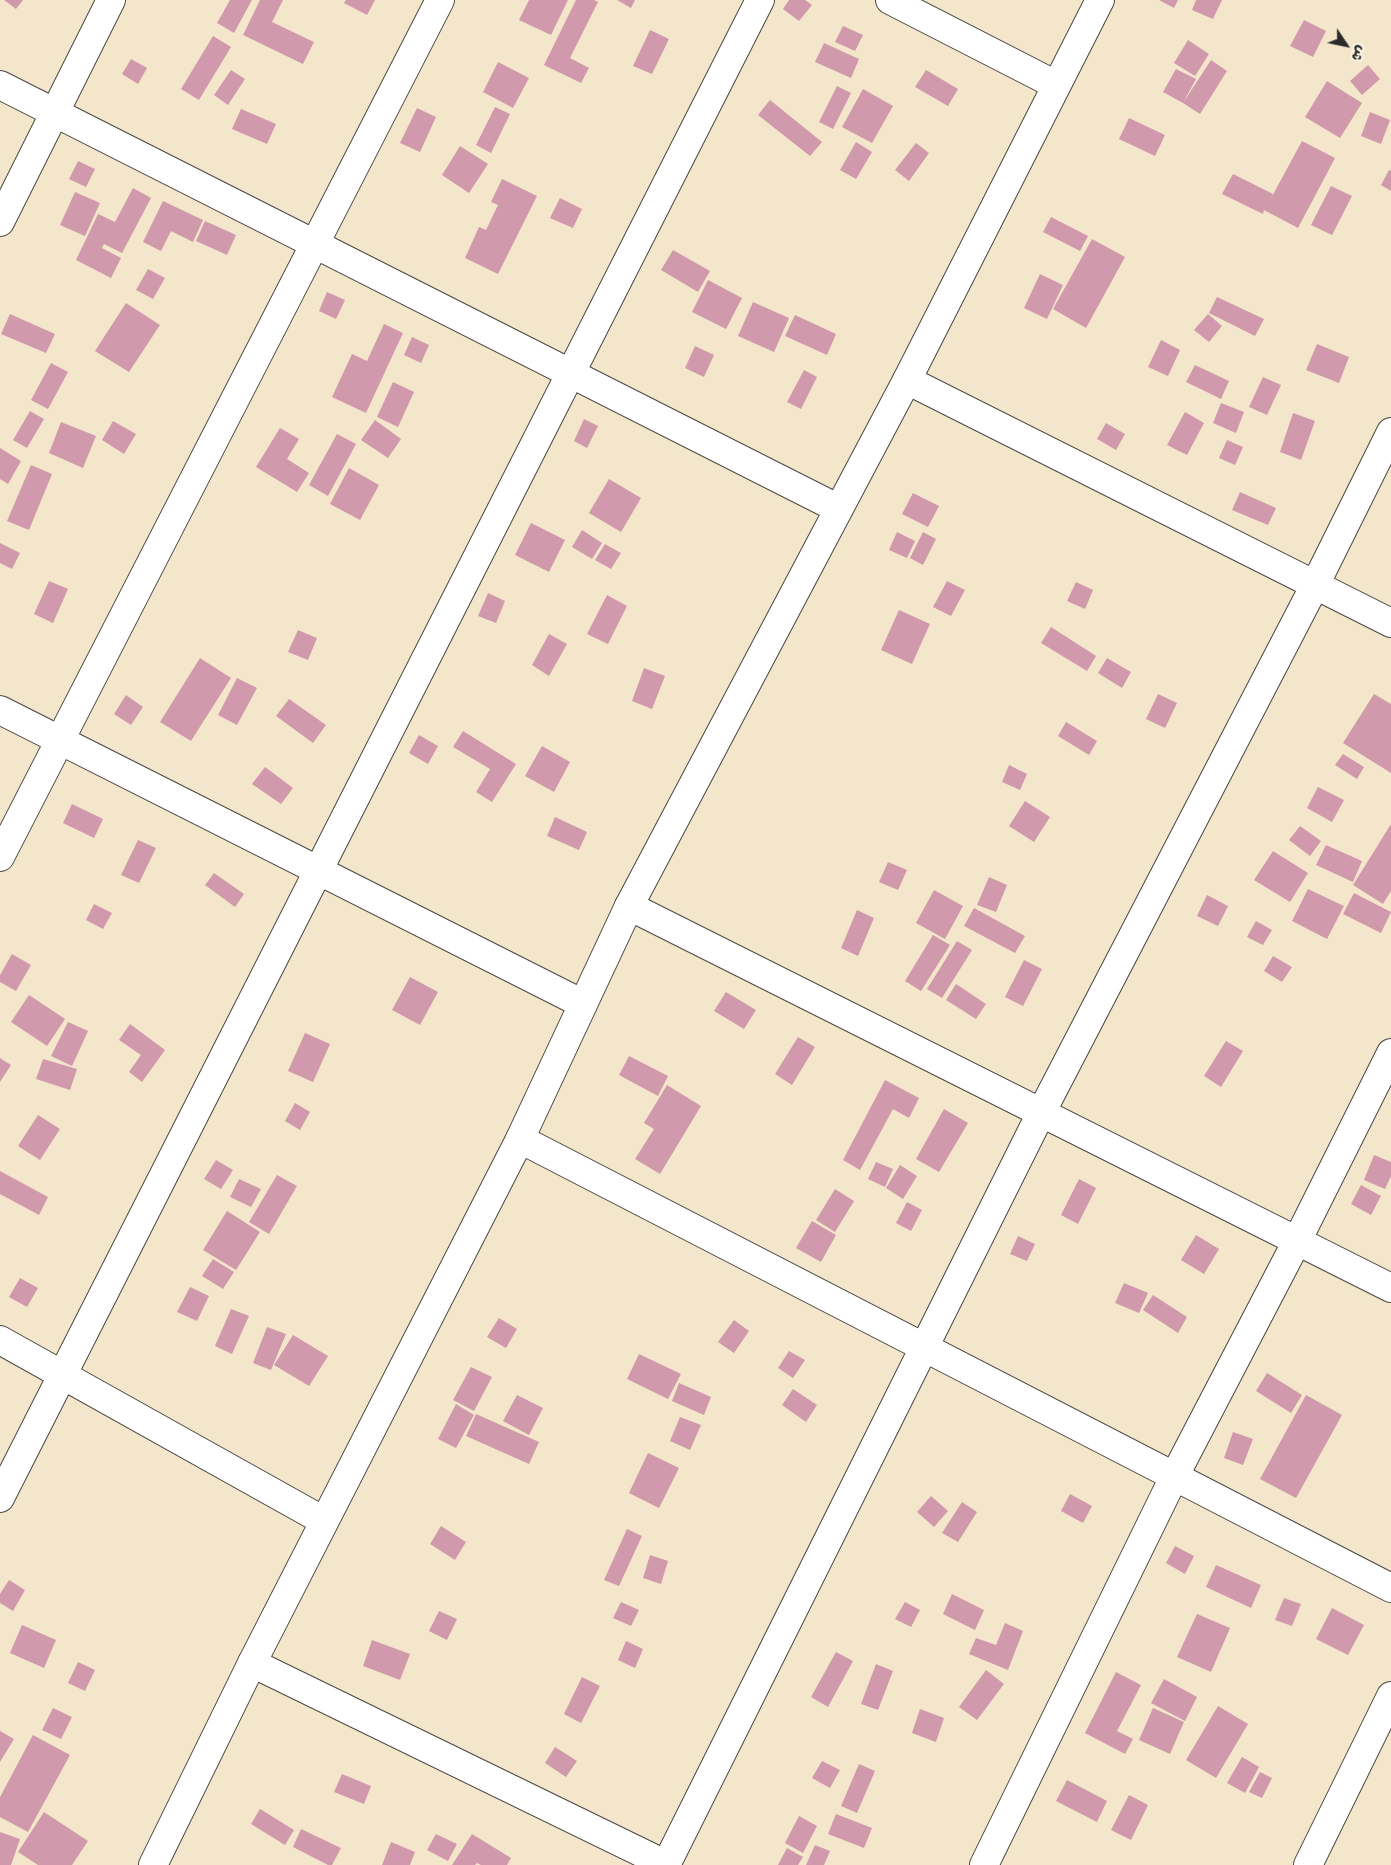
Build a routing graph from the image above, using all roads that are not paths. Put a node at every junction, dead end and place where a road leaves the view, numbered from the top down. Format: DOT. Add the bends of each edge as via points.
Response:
graph roads {
  1 [pos="111,0"];
  2 [pos="440,0"];
  3 [pos="760,0"];
  4 [pos="890,0"];
  5 [pos="1100,0"];
  6 [pos="1056,85"];
  7 [pos="0,86"];
  8 [pos="55,113"];
  9 [pos="0,222"];
  10 [pos="315,244"];
  11 [pos="571,374"];
  12 [pos="907,380"];
  13 [pos="1391,432"];
  14 [pos="839,509"];
  15 [pos="1316,585"];
  16 [pos="1391,623"];
  17 [pos="0,710"];
  18 [pos="60,740"];
  19 [pos="0,857"];
  20 [pos="319,870"];
  21 [pos="629,906"];
  22 [pos="583,1004"];
  23 [pos="1391,1053"];
  24 [pos="1041,1113"];
  25 [pos="520,1139"];
  26 [pos="1297,1241"];
  27 [pos="1391,1288"];
  28 [pos="0,1340"];
  29 [pos="924,1347"];
  30 [pos="63,1374"];
  31 [pos="1174,1476"];
  32 [pos="0,1498"];
  33 [pos="324,1522"];
  34 [pos="1391,1588"];
  35 [pos="252,1663"];
  36 [pos="1391,1696"];
  37 [pos="153,1865"];
  38 [pos="666,1865"];
  39 [pos="984,1865"];
  40 [pos="1308,1865"];
  1 -- 8 [label="street"];
  2 -- 10 [label="street"];
  3 -- 11 [label="street"];
  4 -- 6 [label="street"];
  5 -- 6 [label="street"];
  6 -- 12 [label="street"];
  7 -- 8 [label="street"];
  8 -- 9 [label="street"];
  8 -- 10 [label="street"];
  10 -- 11 [label="street"];
  10 -- 18 [label="street"];
  11 -- 14 [label="street"];
  11 -- 20 [label="street"];
  12 -- 14 [label="street"];
  12 -- 15 [label="street"];
  13 -- 15 [label="street"];
  14 -- 21 [label="street"];
  15 -- 16 [label="street"];
  15 -- 24 [label="street"];
  17 -- 18 [label="street"];
  18 -- 19 [label="street"];
  18 -- 20 [label="street"];
  20 -- 22 [label="street"];
  20 -- 30 [label="street"];
  21 -- 22 [label="street"];
  21 -- 24 [label="street"];
  22 -- 25 [label="street"];
  23 -- 26 [label="street"];
  24 -- 26 [label="street"];
  24 -- 29 [label="street"];
  25 -- 29 [label="street"];
  25 -- 33 [label="street"];
  26 -- 27 [label="street"];
  26 -- 31 [label="street"];
  28 -- 30 [label="street"];
  29 -- 31 [label="street"];
  29 -- 38 [label="street"];
  30 -- 32 [label="street"];
  30 -- 33 [label="street"];
  31 -- 34 [label="street"];
  31 -- 39 [label="street"];
  33 -- 35 [label="street"];
  35 -- 37 [label="street"];
  35 -- 38 [label="street"];
  36 -- 40 [label="street"];
}
